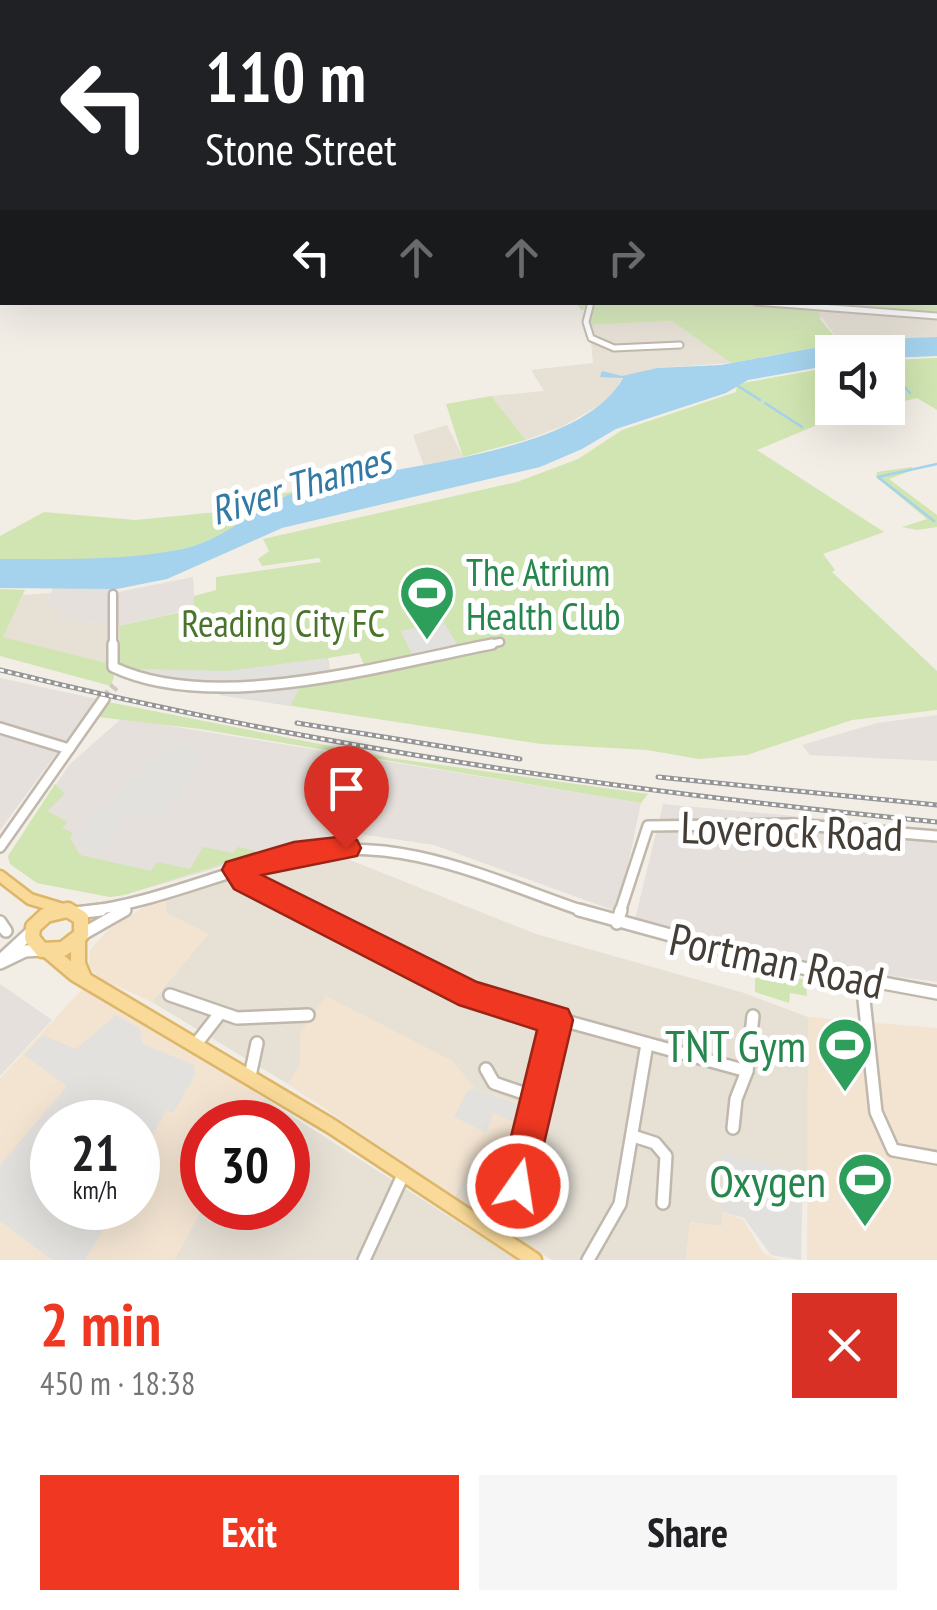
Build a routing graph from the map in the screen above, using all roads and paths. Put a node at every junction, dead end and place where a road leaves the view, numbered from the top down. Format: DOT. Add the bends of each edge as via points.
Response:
graph roads {
  1 [pos="590,305"];
  2 [pos="795,305"];
  3 [pos="937,316"];
  4 [pos="680,346"];
  5 [pos="112,594"];
  6 [pos="500,642"];
  7 [pos="123,675"];
  8 [pos="115,686"];
  9 [pos="104,699"];
  10 [pos="0,728"];
  11 [pos="69,749"];
  12 [pos="937,836"];
  13 [pos="0,847"];
  14 [pos="236,870"];
  15 [pos="0,876"];
  16 [pos="31,901"];
  17 [pos="128,907"];
  18 [pos="71,911"];
  19 [pos="618,922"];
  20 [pos="32,929"];
  21 [pos="80,937"];
  22 [pos="46,952"];
  23 [pos="0,962"];
  24 [pos="84,978"];
  25 [pos="862,982"];
  26 [pos="937,993"];
  27 [pos="170,995"];
  28 [pos="308,1015"];
  29 [pos="753,1016"];
  30 [pos="217,1017"];
  31 [pos="556,1020"];
  32 [pos="257,1043"];
  33 [pos="196,1044"];
  34 [pos="647,1044"];
  35 [pos="486,1069"];
  36 [pos="747,1071"];
  37 [pos="250,1076"];
  38 [pos="538,1098"];
  39 [pos="732,1128"];
  40 [pos="632,1136"];
  41 [pos="937,1158"];
  42 [pos="403,1175"];
  43 [pos="663,1203"];
  44 [pos="504,1240"];
  45 [pos="364,1260"];
  46 [pos="534,1260"];
  47 [pos="588,1260"];
  1 -- 4 [label="street" via="591,338 614,348"];
  2 -- 3 [label="street"];
  5 -- 7 [label="street" via="113,667"];
  6 -- 7 [label="street" via="211,689"];
  7 -- 8 [label="street"];
  9 -- 11 [label="street"];
  10 -- 11 [label="street"];
  11 -- 13 [label="street"];
  12 -- 19 [label="street, Loverock Road" via="791,824 648,826"];
  14 -- 17 [label="street, Portman Road"];
  14 -- 19 [label="street, Portman Road" via="322,850 400,851"];
  14 -- 31 [label="street" via="244,880 471,995"];
  15 -- 16 [label="main road"];
  16 -- 18 [label="main road"];
  16 -- 20 [label="main road"];
  17 -- 18 [label="street"];
  17 -- 21 [label="street"];
  18 -- 20 [label="main road" via="46,914"];
  18 -- 21 [label="main road" via="81,918"];
  19 -- 25 [label="street, Portman Road"];
  20 -- 22 [label="main road"];
  20 -- 23 [label="street"];
  21 -- 22 [label="main road"];
  21 -- 24 [label="main road"];
  22 -- 23 [label="street"];
  22 -- 24 [label="main road"];
  24 -- 33 [label="main road"];
  25 -- 26 [label="street, Portman Road"];
  25 -- 41 [label="street" via="876,1112 894,1150"];
  27 -- 30 [label="street"];
  28 -- 30 [label="street"];
  29 -- 36 [label="street"];
  30 -- 33 [label="street"];
  31 -- 34 [label="street"];
  31 -- 38 [label="street"];
  32 -- 37 [label="street"];
  33 -- 37 [label="main road"];
  34 -- 36 [label="street"];
  34 -- 40 [label="street"];
  35 -- 38 [label="street" via="494,1083"];
  36 -- 39 [label="street"];
  37 -- 42 [label="main road"];
  38 -- 44 [label="street"];
  40 -- 43 [label="street" via="654,1143 666,1156"];
  40 -- 47 [label="street" via="620,1204"];
  42 -- 44 [label="main road"];
  42 -- 45 [label="street"];
  44 -- 46 [label="main road"];
}
